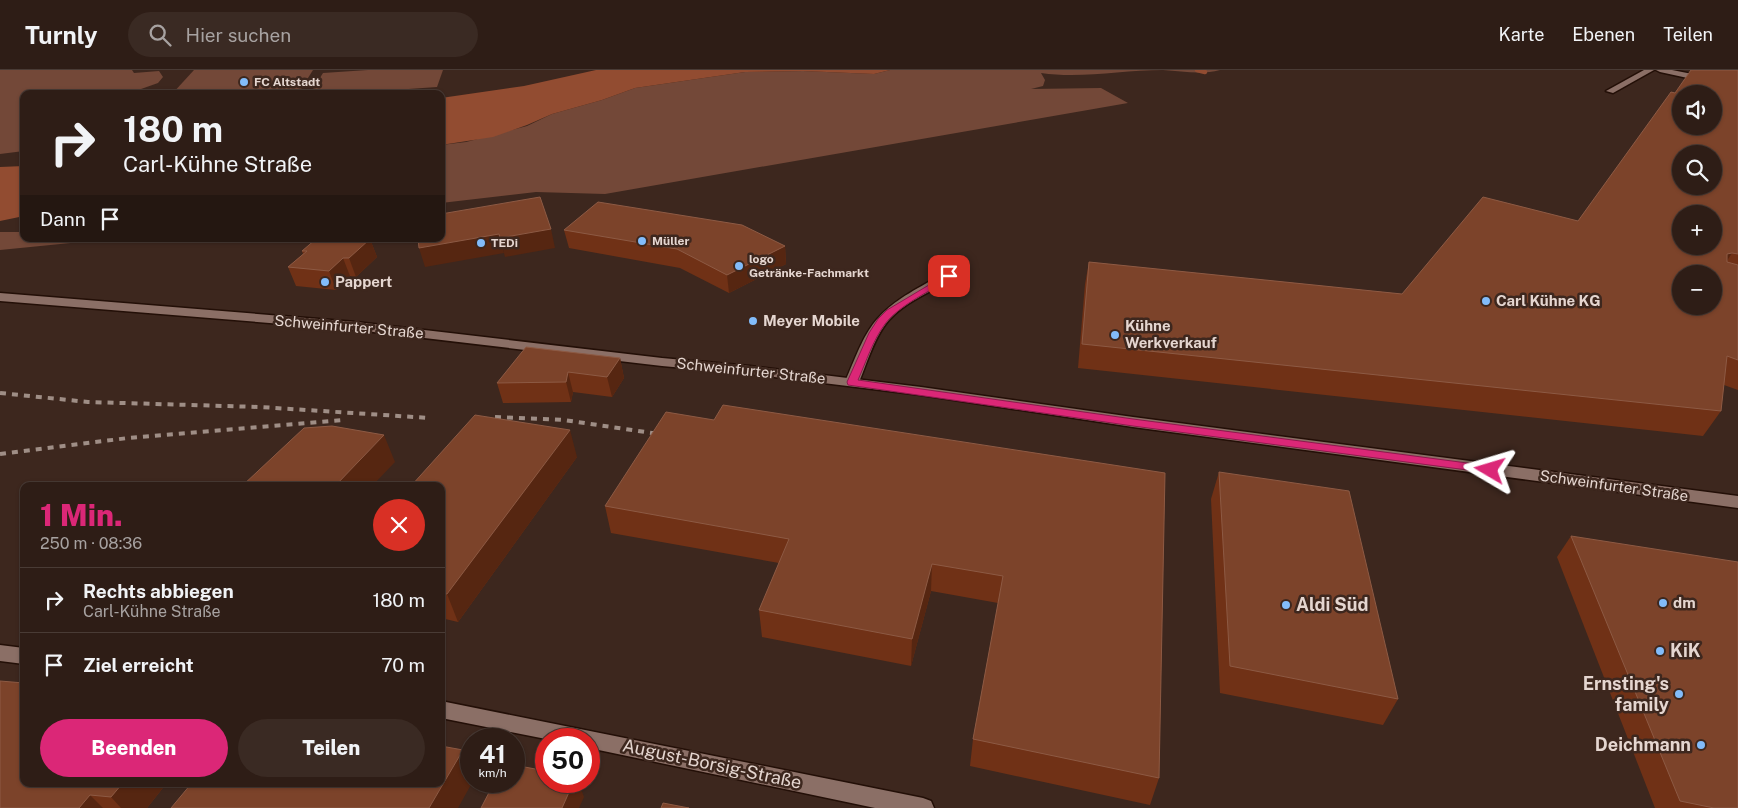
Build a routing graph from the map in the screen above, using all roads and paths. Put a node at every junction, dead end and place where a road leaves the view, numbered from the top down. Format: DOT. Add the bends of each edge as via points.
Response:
graph roads {
  1 [pos="1650,70"];
  2 [pos="1660,70"];
  3 [pos="1738,86"];
  4 [pos="1610,91"];
  5 [pos="949,276"];
  6 [pos="0,297"];
  7 [pos="852,382"];
  8 [pos="1738,502"];
  9 [pos="0,653"];
  10 [pos="20,656"];
  11 [pos="445,710"];
  12 [pos="923,808"];
  1 -- 4 [label="main road"];
  2 -- 3 [label="main road"];
  5 -- 7 [label="main road" via="882,321"];
  6 -- 7 [label="main road, Schweinfurter Straße" via="356,326"];
  7 -- 8 [label="main road, Schweinfurter Straße"];
  9 -- 10 [label="main road"];
  11 -- 12 [label="main road, August-Borsig-Straße"];
}
